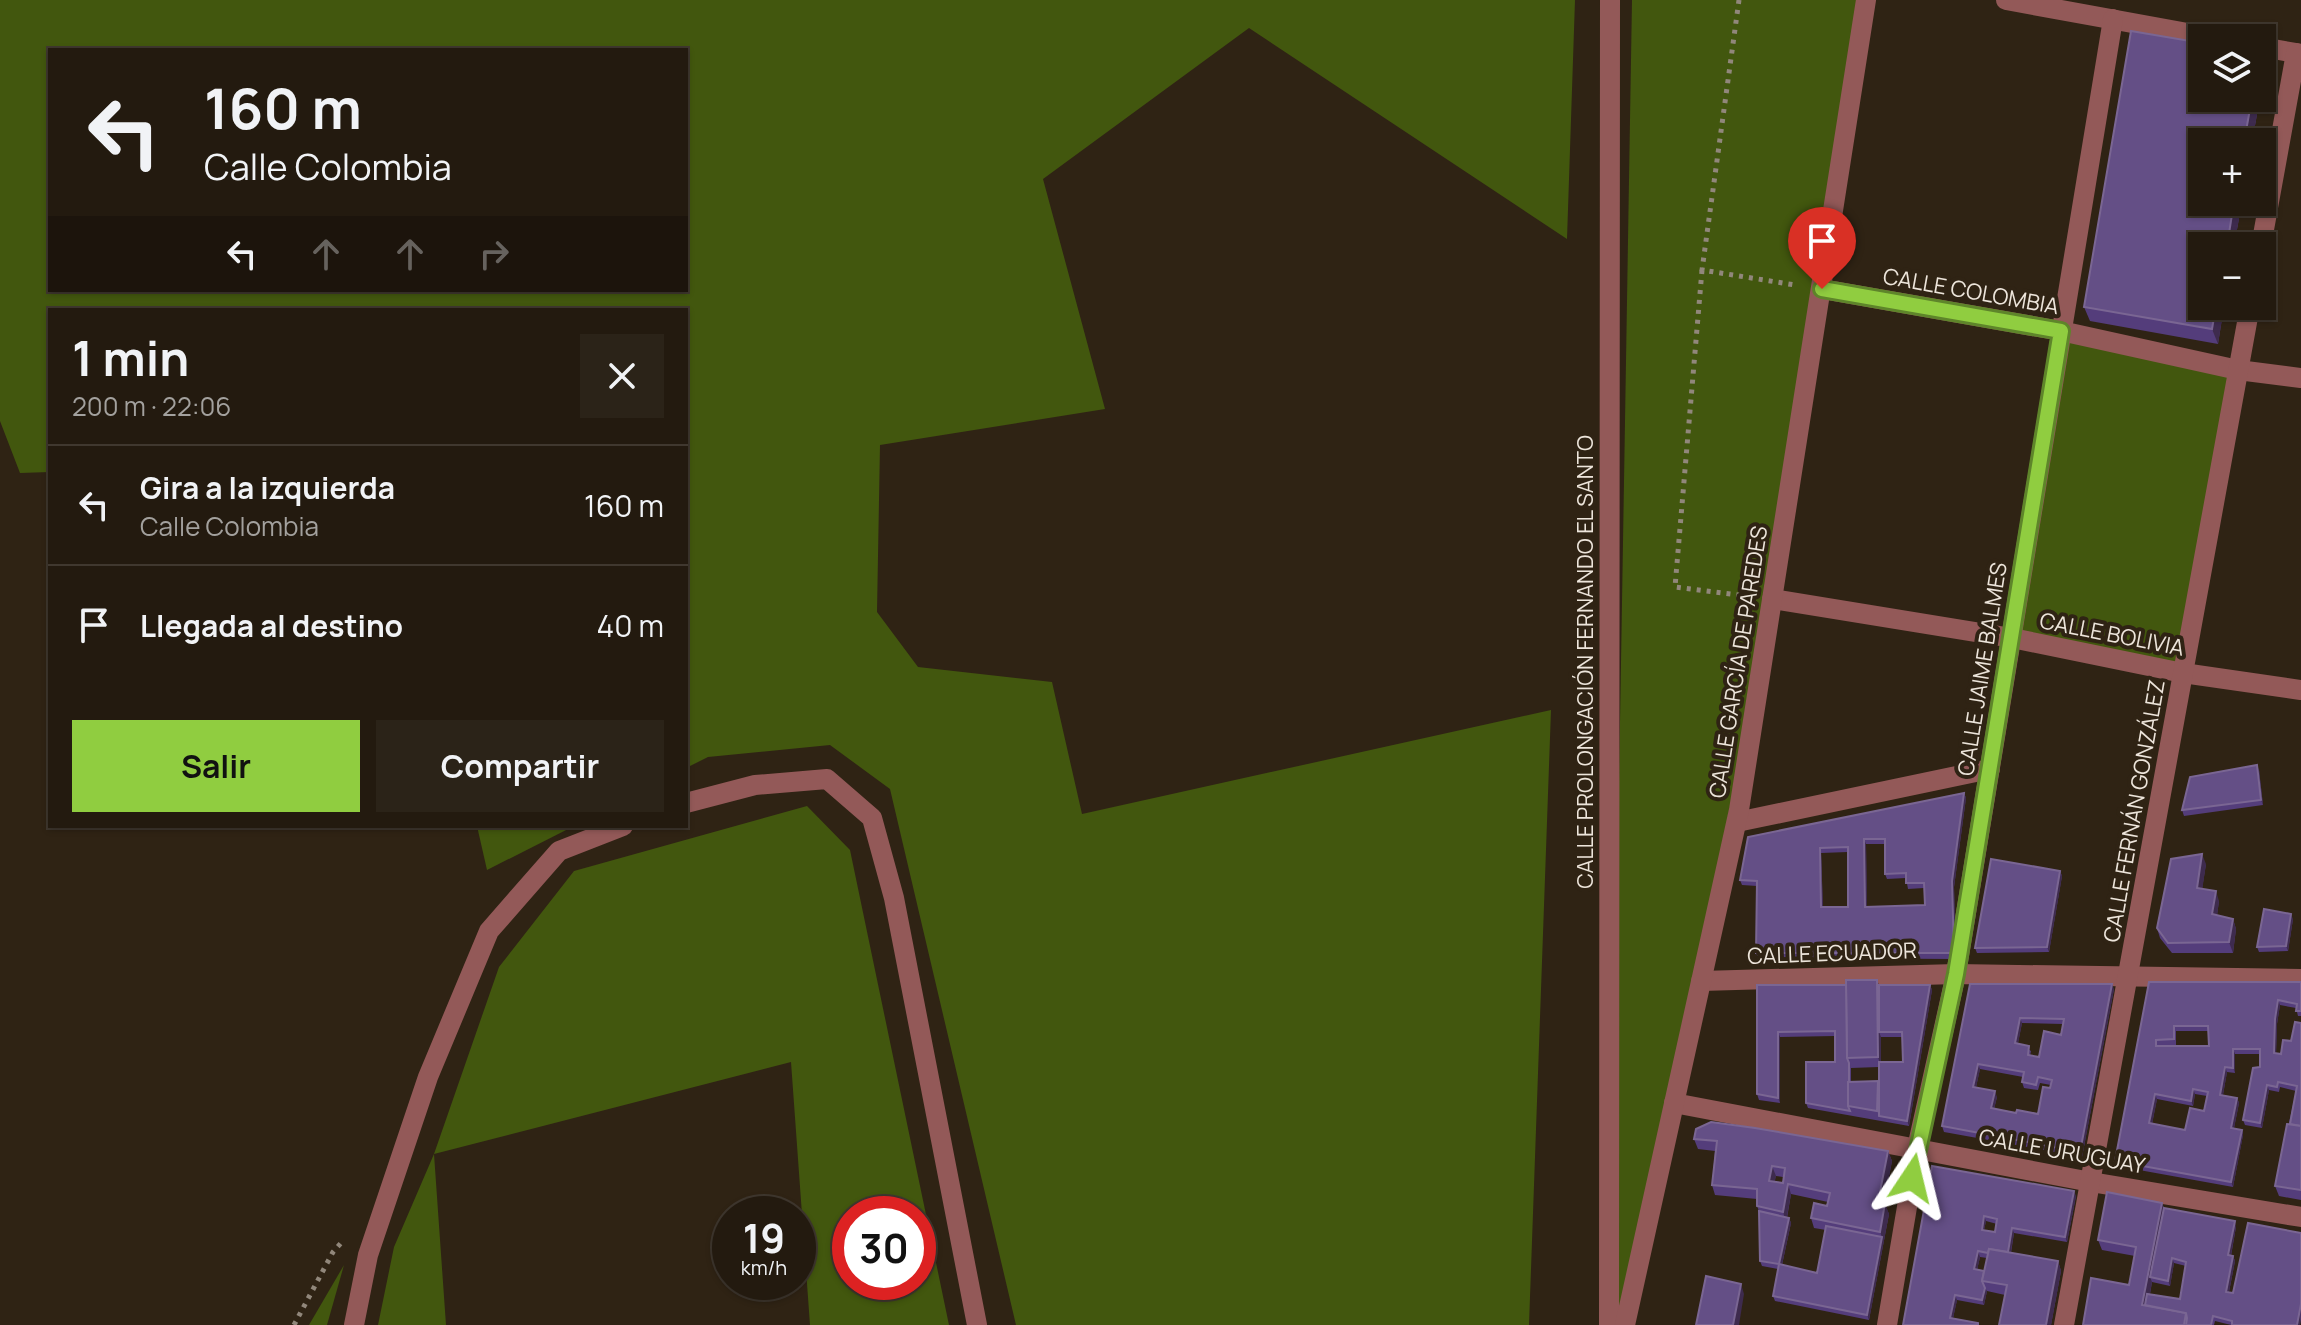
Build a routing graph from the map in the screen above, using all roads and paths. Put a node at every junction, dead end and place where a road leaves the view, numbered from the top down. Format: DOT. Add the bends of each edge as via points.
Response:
graph roads {
  1 [pos="1610,0"];
  2 [pos="1739,0"];
  3 [pos="1866,0"];
  4 [pos="2006,0"];
  5 [pos="2113,19"];
  6 [pos="2188,33"];
  7 [pos="2276,50"];
  8 [pos="2298,54"];
  9 [pos="2264,232"];
  10 [pos="1702,270"];
  11 [pos="1822,289"];
  12 [pos="2247,320"];
  13 [pos="2061,331"];
  14 [pos="2238,370"];
  15 [pos="2301,378"];
  16 [pos="1772,599"];
  17 [pos="2012,638"];
  18 [pos="2183,673"];
  19 [pos="2301,690"];
  20 [pos="1990,769"];
  21 [pos="688,802"];
  22 [pos="1737,822"];
  23 [pos="618,828"];
  24 [pos="1956,974"];
  25 [pos="2128,977"];
  26 [pos="2301,979"];
  27 [pos="1701,981"];
  28 [pos="1674,1103"];
  29 [pos="1917,1148"];
  30 [pos="2091,1182"];
  31 [pos="2301,1217"];
  32 [pos="354,1325"];
  33 [pos="977,1325"];
  34 [pos="1609,1325"];
  35 [pos="1625,1325"];
  36 [pos="1887,1325"];
  37 [pos="2064,1325"];
  1 -- 34 [label="street, CALLE PROLONGACIÓN FERNANDO EL SANTO"];
  2 -- 10 [label="path"];
  3 -- 11 [label="street, CALLE GARCÍA DE PAREDES"];
  4 -- 5 [label="street"];
  5 -- 6 [label="street"];
  5 -- 13 [label="street, CALLE JAIME BALMES"];
  7 -- 8 [label="street"];
  8 -- 9 [label="street"];
  10 -- 11 [label="path"];
  10 -- 16 [label="path" via="1675,587"];
  11 -- 13 [label="street, CALLE COLOMBIA"];
  11 -- 16 [label="street, CALLE GARCÍA DE PAREDES"];
  12 -- 14 [label="street, CALLE FERNÁN GONZÁLEZ"];
  13 -- 14 [label="street, CALLE COLOMBIA"];
  13 -- 17 [label="street, CALLE JAIME BALMES"];
  14 -- 15 [label="street, CALLE COLOMBIA"];
  14 -- 18 [label="street, CALLE FERNÁN GONZÁLEZ"];
  16 -- 17 [label="street, CALLE BOLIVIA"];
  16 -- 22 [label="street, CALLE GARCÍA DE PAREDES"];
  17 -- 18 [label="street, CALLE BOLIVIA"];
  17 -- 20 [label="street, CALLE JAIME BALMES"];
  18 -- 19 [label="street, CALLE BOLIVIA"];
  18 -- 25 [label="street, CALLE FERNÁN GONZÁLEZ"];
  20 -- 22 [label="street"];
  20 -- 24 [label="street, CALLE JAIME BALMES"];
  21 -- 33 [label="street" via="755,785 827,779 872,818 894,898"];
  22 -- 27 [label="street, CALLE GARCÍA DE PAREDES"];
  23 -- 32 [label="street" via="559,851 489,931 428,1077 368,1255"];
  24 -- 25 [label="street, CALLE ECUADOR"];
  24 -- 27 [label="street, CALLE ECUADOR"];
  24 -- 29 [label="street, CALLE JAIME BALMES"];
  25 -- 26 [label="street, CALLE ECUADOR"];
  25 -- 30 [label="street, CALLE FERNÁN GONZÁLEZ"];
  27 -- 28 [label="street, CALLE GARCÍA DE PAREDES"];
  28 -- 29 [label="street, CALLE URUGUAY"];
  28 -- 35 [label="street, CALLE GARCÍA DE PAREDES"];
  29 -- 30 [label="street, CALLE URUGUAY"];
  29 -- 36 [label="street, CALLE JAIME BALMES"];
  30 -- 31 [label="street, CALLE URUGUAY"];
  30 -- 37 [label="street, CALLE FERNÁN GONZÁLEZ"];
}
